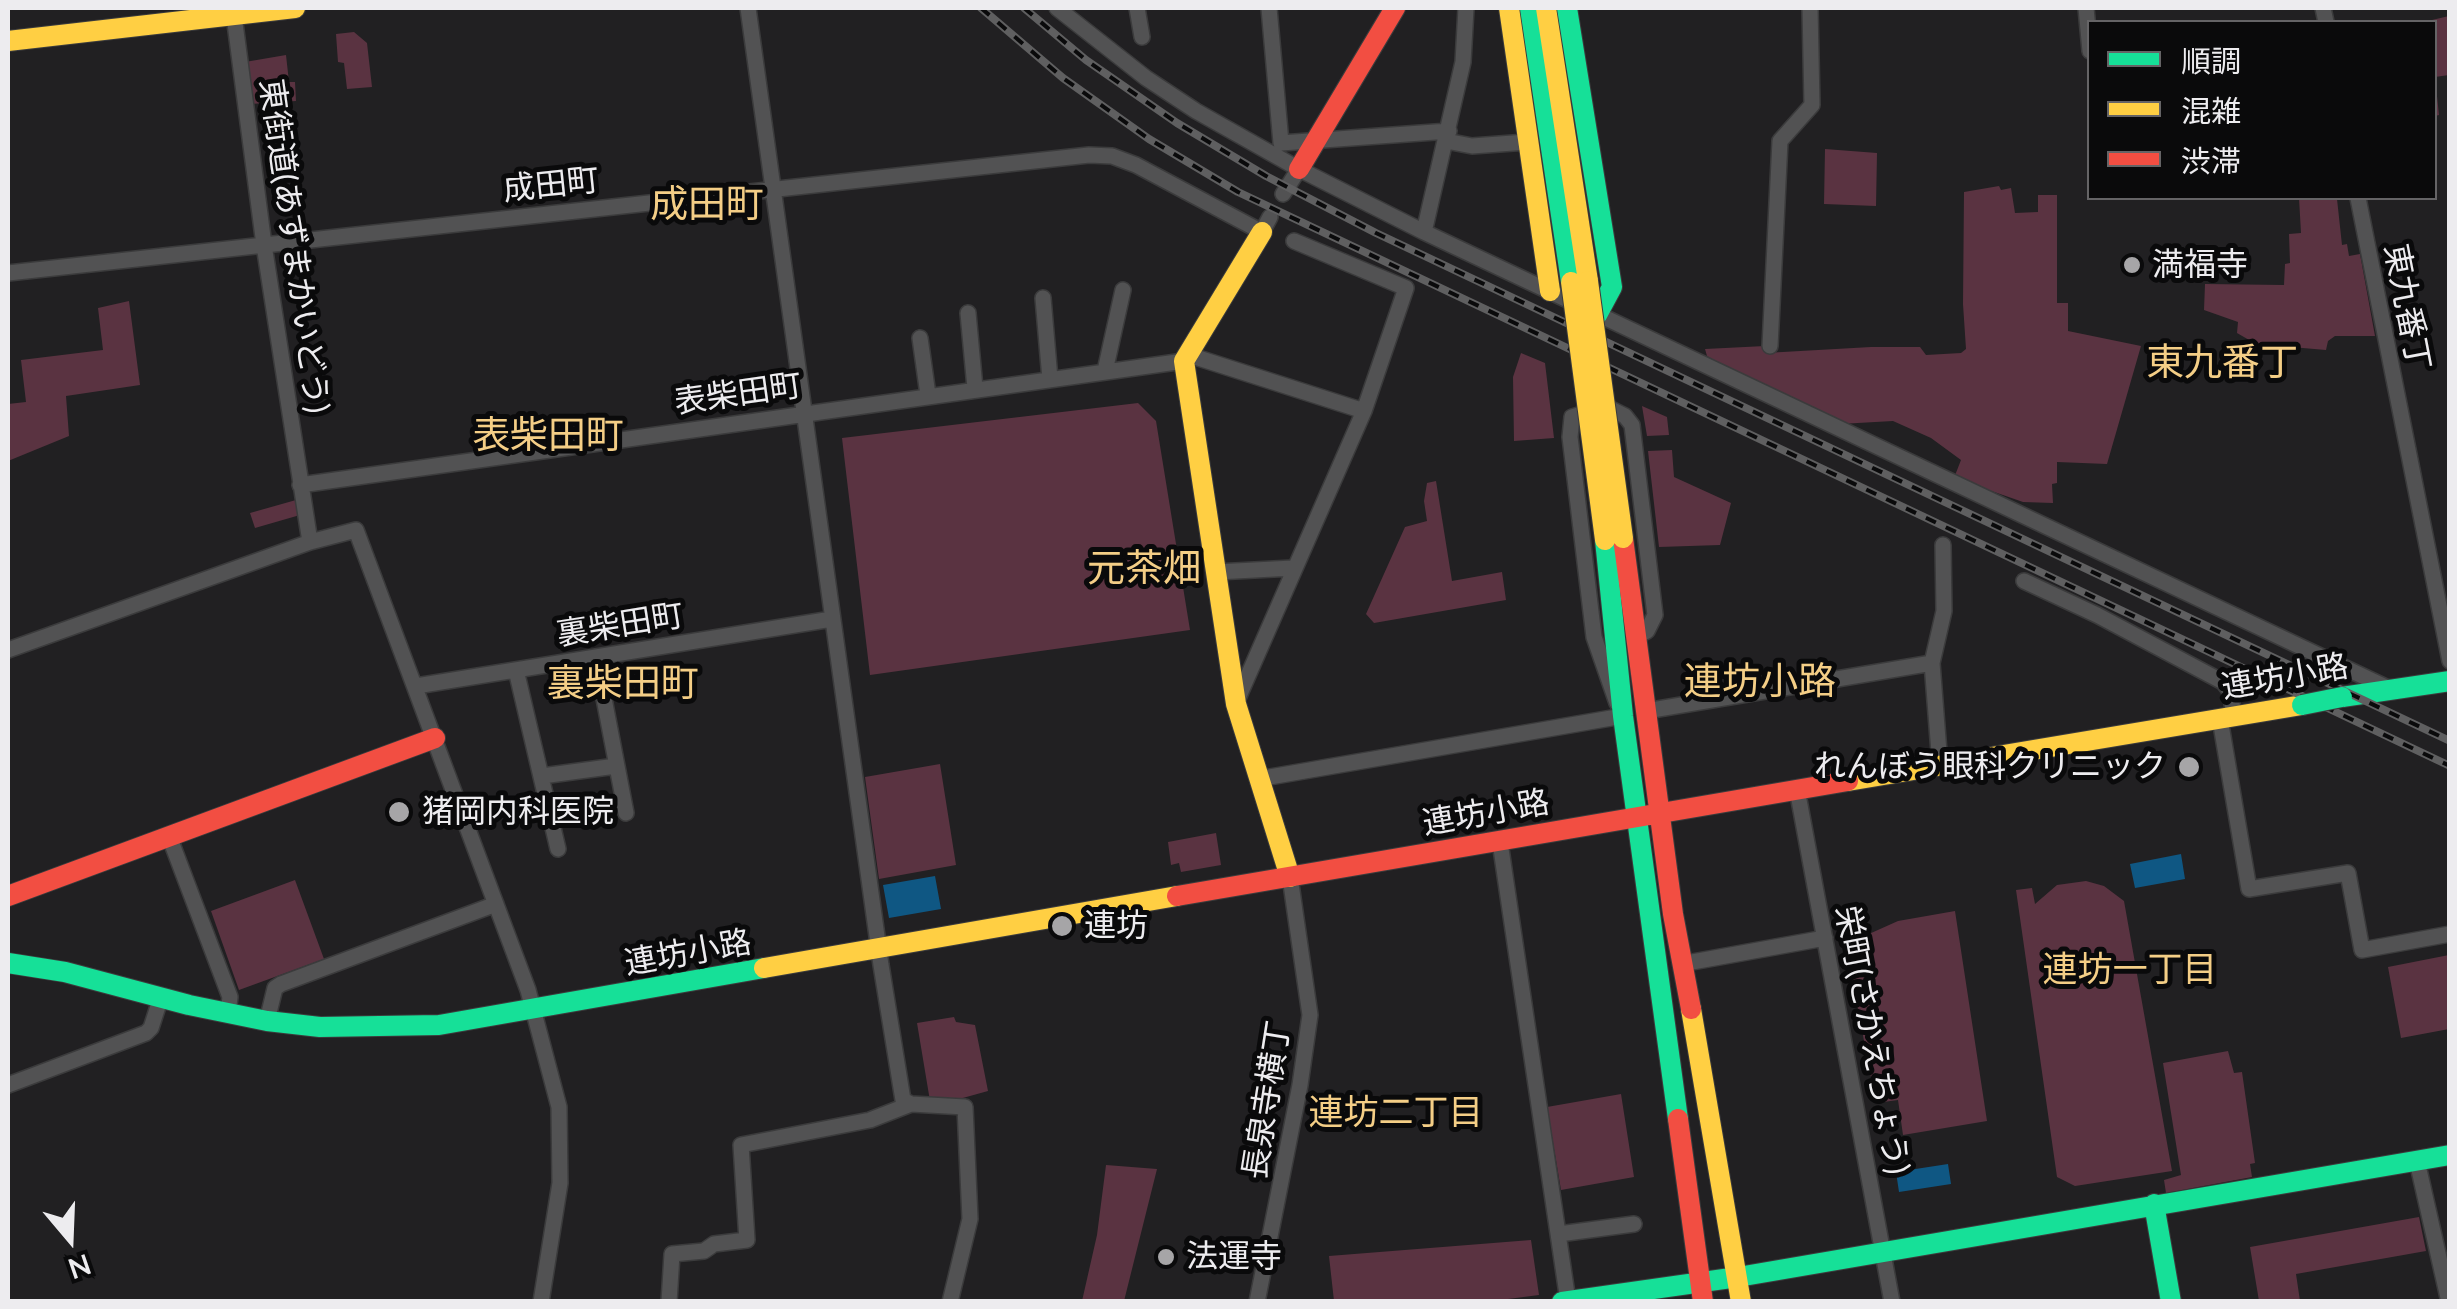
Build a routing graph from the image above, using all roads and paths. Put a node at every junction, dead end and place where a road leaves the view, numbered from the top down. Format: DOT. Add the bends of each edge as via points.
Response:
graph roads {
  1 [pos="295,8"];
  2 [pos="748,8"];
  3 [pos="1056,8"];
  4 [pos="1138,8"];
  5 [pos="1269,8"];
  6 [pos="1394,8"];
  7 [pos="1466,8"];
  8 [pos="1509,8"];
  9 [pos="1530,8"];
  10 [pos="1546,8"];
  11 [pos="1567,8"];
  12 [pos="1810,8"];
  13 [pos="234,11"];
  14 [pos="1142,37"];
  15 [pos="8,41"];
  16 [pos="1448,136"];
  17 [pos="1318,140"];
  18 [pos="1527,142"];
  19 [pos="1299,169"];
  20 [pos="773,187"];
  21 [pos="1284,194"];
  22 [pos="2358,200"];
  23 [pos="1266,224"];
  24 [pos="1572,224"];
  25 [pos="1424,232"];
  26 [pos="1294,241"];
  27 [pos="264,245"];
  28 [pos="8,273"];
  29 [pos="1124,290"];
  30 [pos="1550,291"];
  31 [pos="1043,298"];
  32 [pos="968,313"];
  33 [pos="1597,315"];
  34 [pos="920,338"];
  35 [pos="1770,346"];
  36 [pos="1186,358"];
  37 [pos="1104,372"];
  38 [pos="1050,379"];
  39 [pos="975,388"];
  40 [pos="928,395"];
  41 [pos="1364,411"];
  42 [pos="804,413"];
  43 [pos="300,485"];
  44 [pos="1614,539"];
  45 [pos="310,542"];
  46 [pos="1942,545"];
  47 [pos="1293,568"];
  48 [pos="1216,572"];
  49 [pos="2024,581"];
  50 [pos="832,619"];
  51 [pos="1637,636"];
  52 [pos="8,650"];
  53 [pos="596,657"];
  54 [pos="1932,662"];
  55 [pos="2450,662"];
  56 [pos="516,670"];
  57 [pos="2450,681"];
  58 [pos="416,686"];
  59 [pos="2392,690"];
  60 [pos="1236,704"];
  61 [pos="1646,711"];
  62 [pos="1623,713"];
  63 [pos="2227,718"];
  64 [pos="435,738"];
  65 [pos="1940,765"];
  66 [pos="616,766"];
  67 [pos="542,776"];
  68 [pos="1258,779"];
  69 [pos="1797,789"];
  70 [pos="1659,812"];
  71 [pos="626,813"];
  72 [pos="1636,816"];
  73 [pos="168,836"];
  74 [pos="1500,842"];
  75 [pos="558,849"];
  76 [pos="1290,878"];
  77 [pos="8,896"];
  78 [pos="496,904"];
  79 [pos="2450,934"];
  80 [pos="1825,938"];
  81 [pos="879,950"];
  82 [pos="8,963"];
  83 [pos="1682,964"];
  84 [pos="160,997"];
  85 [pos="534,1010"];
  86 [pos="228,1014"];
  87 [pos="267,1021"];
  88 [pos="8,1085"];
  89 [pos="911,1104"];
  90 [pos="2450,1155"];
  91 [pos="2417,1161"];
  92 [pos="2154,1204"];
  93 [pos="1634,1224"];
  94 [pos="1560,1234"];
  95 [pos="1884,1252"];
  96 [pos="2446,1271"];
  97 [pos="1738,1277"];
  98 [pos="1702,1292"];
  99 [pos="1565,1301"];
  100 [pos="542,1302"];
  101 [pos="670,1302"];
  102 [pos="950,1302"];
  103 [pos="1258,1302"];
  104 [pos="1741,1302"];
  105 [pos="1892,1302"];
  106 [pos="2172,1302"];
  107 [pos="2450,1302"];
  1 -- 13 [label="street"];
  2 -- 20 [label="street"];
  3 -- 19 [label="street" via="1179,100"];
  4 -- 14 [label="street"];
  5 -- 17 [label="street" via="1280,143"];
  6 -- 17 [label="street"];
  7 -- 16 [label="street"];
  8 -- 18 [label="street"];
  9 -- 24 [label="street"];
  10 -- 24 [label="street"];
  11 -- 33 [label="street" via="1612,287"];
  12 -- 35 [label="street" via="1812,105 1780,141"];
  13 -- 15 [label="street"];
  13 -- 27 [label="street, 東街道(あずまかいどう)"];
  16 -- 17 [label="street"];
  16 -- 18 [label="street" via="1472,146"];
  16 -- 25 [label="street"];
  17 -- 19 [label="street"];
  18 -- 30 [label="street"];
  19 -- 21 [label="street"];
  19 -- 25 [label="street"];
  20 -- 23 [label="street, 成田町" via="1104,155"];
  20 -- 27 [label="street, 成田町"];
  20 -- 42 [label="street"];
  22 -- 55 [label="street, 東九番丁"];
  23 -- 36 [label="street"];
  24 -- 44 [label="street, bridge"];
  25 -- 30 [label="street"];
  26 -- 41 [label="street" via="1406,288"];
  27 -- 28 [label="street, 成田町"];
  27 -- 43 [label="street, 東街道(あずまかいどう)"];
  29 -- 37 [label="street"];
  30 -- 33 [label="street"];
  31 -- 38 [label="street"];
  32 -- 39 [label="street"];
  33 -- 59 [label="street"];
  34 -- 40 [label="street"];
  36 -- 37 [label="street, 表柴田町"];
  36 -- 41 [label="street"];
  36 -- 48 [label="street"];
  37 -- 38 [label="street, 表柴田町"];
  38 -- 39 [label="street, 表柴田町"];
  39 -- 40 [label="street, 表柴田町"];
  40 -- 42 [label="street, 表柴田町"];
  41 -- 47 [label="street"];
  42 -- 43 [label="street, 表柴田町"];
  42 -- 50 [label="street"];
  43 -- 45 [label="street, 東街道(あずまかいどう)"];
  44 -- 51 [label="street"];
  44 -- 62 [label="street"];
  45 -- 52 [label="street"];
  45 -- 58 [label="street" via="356,530"];
  46 -- 54 [label="street" via="1944,611"];
  47 -- 48 [label="street"];
  47 -- 60 [label="street"];
  48 -- 60 [label="street"];
  49 -- 63 [label="street" via="2223,682 2230,691"];
  50 -- 53 [label="street, 裏柴田町"];
  50 -- 81 [label="street"];
  51 -- 61 [label="street"];
  51 -- 62 [label="street" via="1654,614 1632,425 1626,416 1598,409 1572,417 1570,437 1594,636"];
  53 -- 56 [label="street, 裏柴田町"];
  53 -- 66 [label="street"];
  54 -- 61 [label="street"];
  54 -- 65 [label="street"];
  56 -- 58 [label="street, 裏柴田町"];
  56 -- 67 [label="street"];
  57 -- 59 [label="street, 連坊小路"];
  58 -- 64 [label="street"];
  59 -- 63 [label="street, 連坊小路, bridge"];
  60 -- 68 [label="street"];
  61 -- 70 [label="street"];
  62 -- 68 [label="street"];
  62 -- 72 [label="street"];
  63 -- 65 [label="street, 連坊小路"];
  63 -- 79 [label="street" via="2249,889 2348,873 2362,950"];
  64 -- 73 [label="street"];
  64 -- 78 [label="street"];
  65 -- 69 [label="street, 連坊小路"];
  66 -- 67 [label="street"];
  66 -- 71 [label="street"];
  67 -- 75 [label="street"];
  68 -- 76 [label="street"];
  69 -- 70 [label="street, 連坊小路"];
  69 -- 80 [label="street, 栄町(さかえちょう)"];
  70 -- 72 [label="street, 連坊小路"];
  70 -- 83 [label="street"];
  72 -- 74 [label="street, 連坊小路"];
  72 -- 98 [label="street"];
  73 -- 77 [label="street"];
  73 -- 86 [label="street" via="230,996"];
  74 -- 76 [label="street, 連坊小路"];
  74 -- 94 [label="street"];
  76 -- 81 [label="street, 連坊小路"];
  76 -- 103 [label="street, 長泉寺横丁" via="1310,1015"];
  78 -- 85 [label="street"];
  78 -- 87 [label="street" via="282,984"];
  80 -- 83 [label="street"];
  80 -- 95 [label="street, 栄町(さかえちょう)"];
  81 -- 85 [label="street, 連坊小路"];
  81 -- 89 [label="street" via="903,1100"];
  82 -- 84 [label="street, 連坊小路"];
  83 -- 97 [label="street"];
  84 -- 86 [label="street, 連坊小路"];
  84 -- 88 [label="street" via="146,1033"];
  85 -- 87 [label="street, 連坊小路" via="406,1028"];
  85 -- 100 [label="street" via="559,1107 560,1139"];
  86 -- 87 [label="street, 連坊小路"];
  89 -- 101 [label="street" via="870,1120 741,1145 748,1240 672,1254"];
  89 -- 102 [label="street" via="965,1107 970,1219"];
  90 -- 91 [label="street"];
  91 -- 92 [label="street"];
  91 -- 96 [label="street"];
  92 -- 95 [label="street"];
  92 -- 106 [label="street"];
  93 -- 94 [label="street"];
  94 -- 99 [label="street"];
  95 -- 97 [label="street"];
  95 -- 105 [label="street, 栄町(さかえちょう)"];
  96 -- 107 [label="street"];
  97 -- 98 [label="street"];
  97 -- 104 [label="street"];
  98 -- 99 [label="street"];
}
